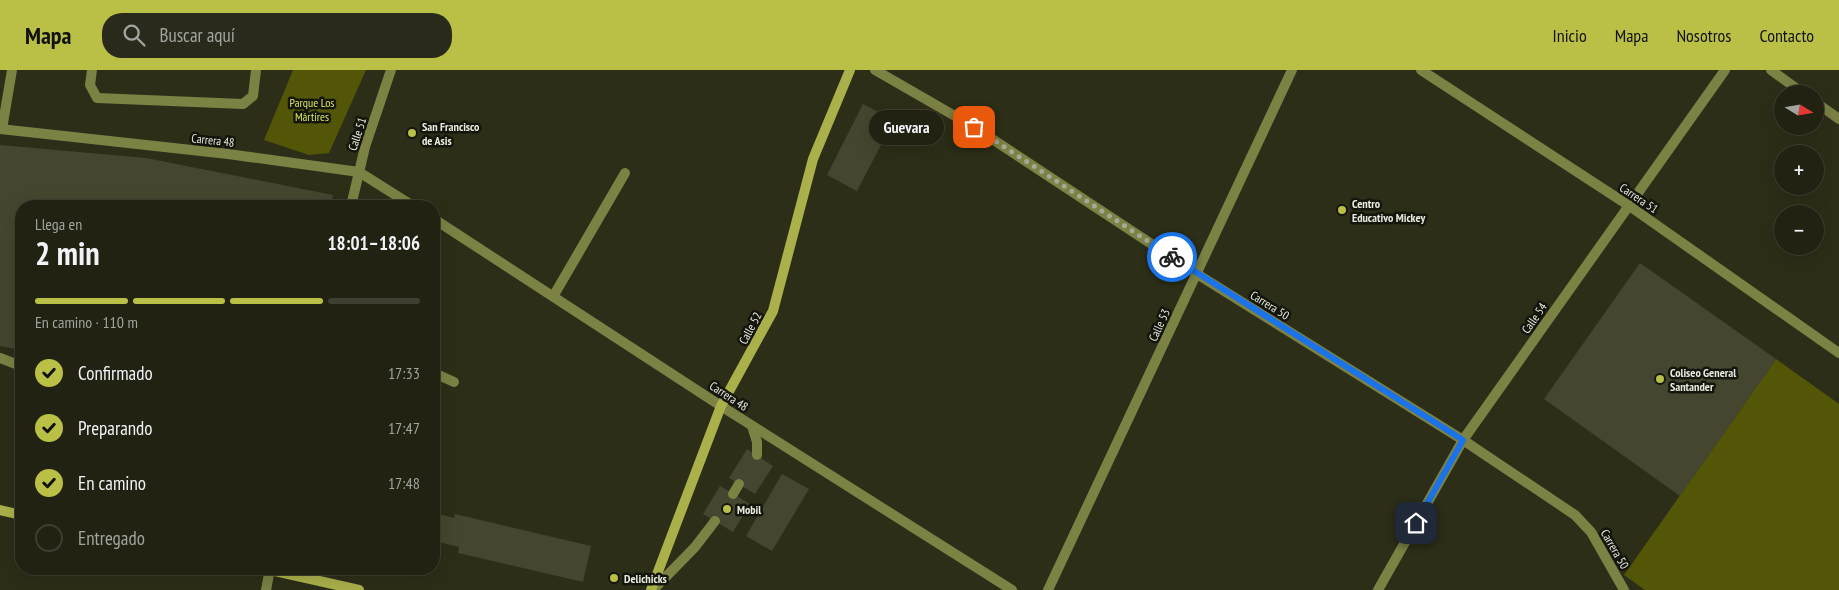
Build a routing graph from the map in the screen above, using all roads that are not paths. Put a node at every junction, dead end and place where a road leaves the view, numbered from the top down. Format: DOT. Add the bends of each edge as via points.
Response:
graph roads {
  1 [pos="12,70"];
  2 [pos="92,70"];
  3 [pos="256,70"];
  4 [pos="391,70"];
  5 [pos="850,70"];
  6 [pos="875,70"];
  7 [pos="1292,70"];
  8 [pos="1420,70"];
  9 [pos="1725,70"];
  10 [pos="1771,70"];
  11 [pos="1792,85"];
  12 [pos="1824,108"];
  13 [pos="1839,119"];
  14 [pos="1,129"];
  15 [pos="358,172"];
  16 [pos="625,173"];
  17 [pos="352,200"];
  18 [pos="403,200"];
  19 [pos="1628,205"];
  20 [pos="440,223"];
  21 [pos="1197,274"];
  22 [pos="554,295"];
  23 [pos="1839,353"];
  24 [pos="0,358"];
  25 [pos="15,364"];
  26 [pos="440,376"];
  27 [pos="454,382"];
  28 [pos="722,406"];
  29 [pos="752,426"];
  30 [pos="1463,440"];
  31 [pos="757,455"];
  32 [pos="739,484"];
  33 [pos="734,494"];
  34 [pos="0,510"];
  35 [pos="15,514"];
  36 [pos="715,521"];
  37 [pos="268,575"];
  38 [pos="295,575"];
  39 [pos="266,590"];
  40 [pos="359,590"];
  41 [pos="652,590"];
  42 [pos="1012,590"];
  43 [pos="1048,590"];
  44 [pos="1378,590"];
  45 [pos="1624,590"];
  1 -- 14 [label="street"];
  2 -- 3 [label="street" via="90,85 97,98 243,104 252,96"];
  4 -- 15 [label="street, Calle 51"];
  5 -- 28 [label="street, Calle 52" via="813,159 773,311"];
  6 -- 21 [label="street, Carrera 50" via="974,127"];
  7 -- 21 [label="street, Calle 53"];
  8 -- 19 [label="street, Carrera 51"];
  9 -- 19 [label="street, Calle 54"];
  10 -- 11 [label="street"];
  12 -- 13 [label="street"];
  14 -- 15 [label="street, Carrera 48"];
  15 -- 17 [label="street, Calle 51"];
  15 -- 18 [label="street, Carrera 48"];
  16 -- 22 [label="street"];
  19 -- 23 [label="street, Carrera 51"];
  19 -- 30 [label="street, Calle 54"];
  20 -- 22 [label="street, Carrera 48"];
  21 -- 30 [label="street, Carrera 50"];
  21 -- 43 [label="street, Calle 53"];
  22 -- 28 [label="street, Carrera 48"];
  24 -- 25 [label="street"];
  26 -- 27 [label="street"];
  28 -- 29 [label="street, Carrera 48"];
  28 -- 41 [label="street, Calle 52"];
  29 -- 31 [label="street" via="758,442"];
  29 -- 42 [label="street, Carrera 48"];
  30 -- 44 [label="street, Calle 54"];
  30 -- 45 [label="street, Carrera 50" via="1575,515 1592,532"];
  32 -- 33 [label="street"];
  34 -- 35 [label="street"];
  36 -- 41 [label="street" via="696,547"];
  37 -- 39 [label="street"];
  38 -- 40 [label="street"];
}
